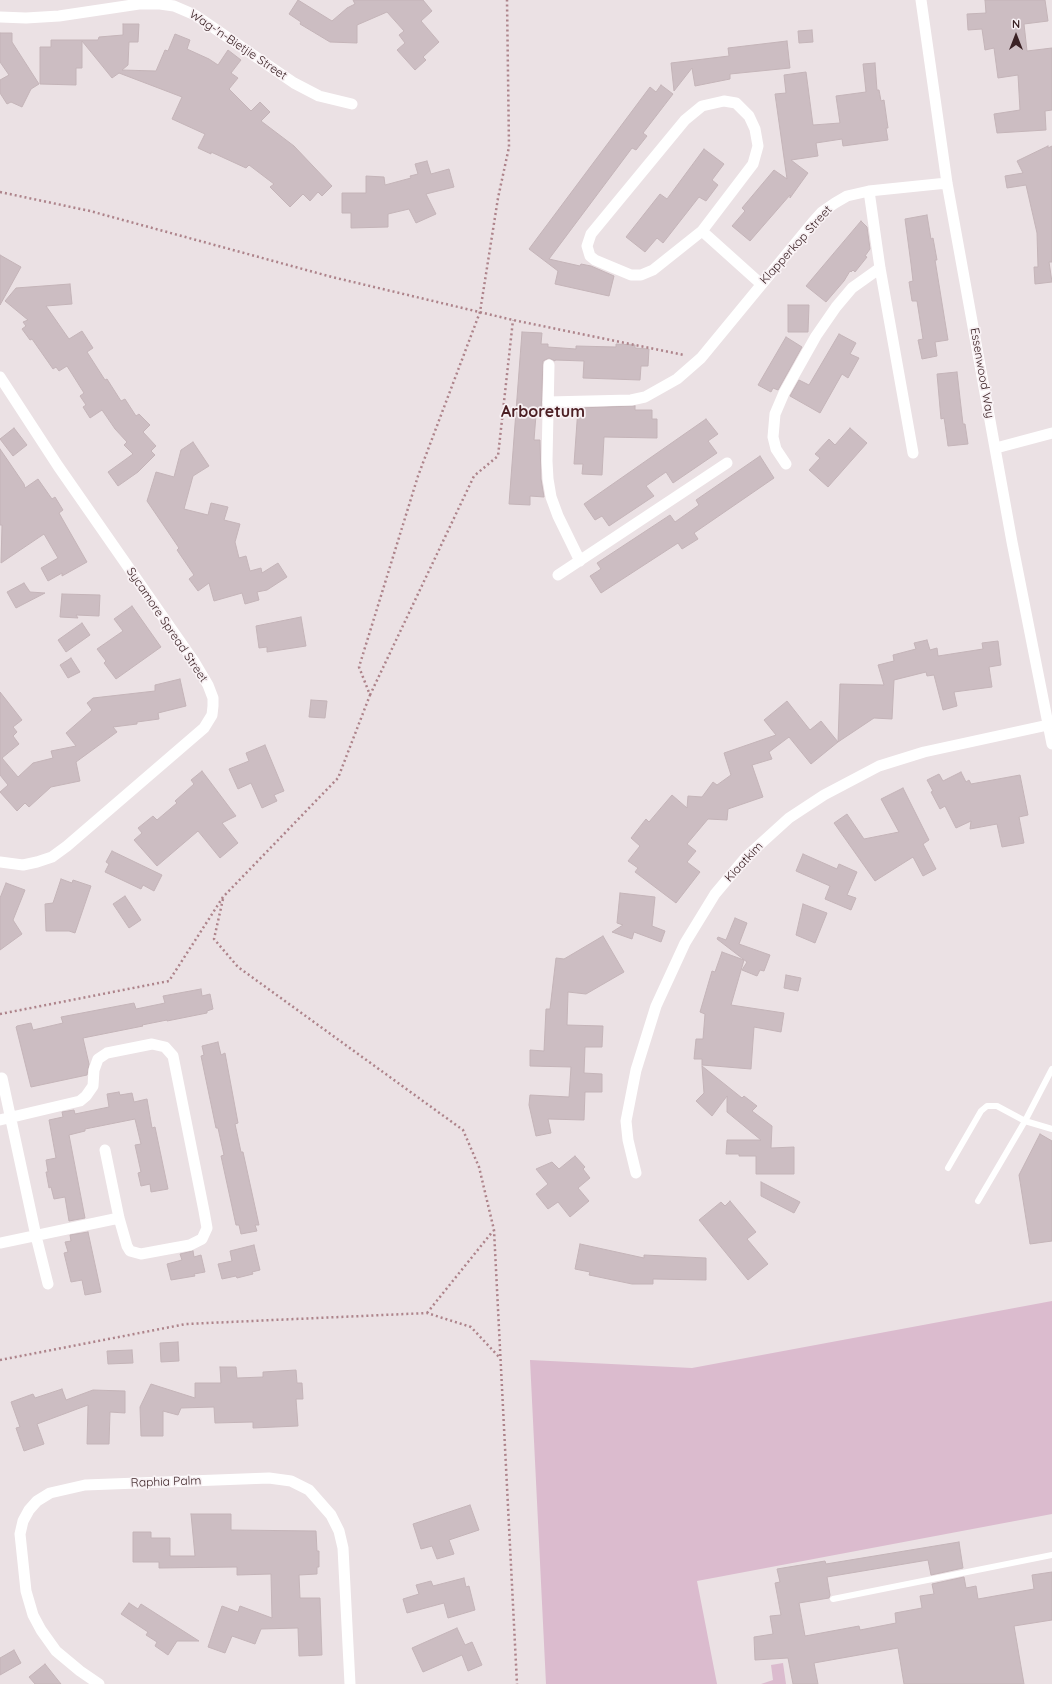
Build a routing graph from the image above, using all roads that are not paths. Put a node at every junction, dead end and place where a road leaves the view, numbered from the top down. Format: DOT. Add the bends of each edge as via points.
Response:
graph roads {
  1 [pos="921,0"];
  2 [pos="0,17"];
  3 [pos="352,104"];
  4 [pos="947,182"];
  5 [pos="869,191"];
  6 [pos="702,231"];
  7 [pos="880,268"];
  8 [pos="761,284"];
  9 [pos="549,365"];
  10 [pos="0,376"];
  11 [pos="548,402"];
  12 [pos="1052,433"];
  13 [pos="996,448"];
  14 [pos="913,453"];
  15 [pos="727,463"];
  16 [pos="786,464"];
  17 [pos="580,561"];
  18 [pos="558,575"];
  19 [pos="1048,725"];
  20 [pos="1052,744"];
  21 [pos="0,862"];
  22 [pos="1052,1069"];
  23 [pos="2,1078"];
  24 [pos="5,1119"];
  25 [pos="1025,1121"];
  26 [pos="1052,1128"];
  27 [pos="105,1150"];
  28 [pos="948,1168"];
  29 [pos="636,1173"];
  30 [pos="978,1201"];
  31 [pos="118,1218"];
  32 [pos="36,1236"];
  33 [pos="0,1244"];
  34 [pos="48,1284"];
  35 [pos="1052,1555"];
  36 [pos="833,1598"];
  37 [pos="99,1684"];
  38 [pos="350,1684"];
  1 -- 4 [label="street, Essenwood Way"];
  2 -- 3 [label="street, Wag-'n-Bietjie Street" via="59,16 139,4 174,6 195,15 294,83 319,96"];
  4 -- 5 [label="street, Klapperkop Street"];
  4 -- 13 [label="street, Essenwood Way"];
  5 -- 7 [label="street"];
  5 -- 8 [label="street, Klapperkop Street" via="846,196 822,212"];
  6 -- 6 [label="street" via="753,164 756,154 758,146 755,129 749,116 736,103 724,101 702,106 685,120 591,234 587,246 590,256 595,260 636,276 653,270"];
  6 -- 8 [label="street"];
  7 -- 14 [label="street"];
  7 -- 16 [label="street" via="852,288 836,306 784,394 775,414 773,437 776,449"];
  8 -- 11 [label="street, Klapperkop Street" via="701,358 677,378 645,397 631,400"];
  9 -- 11 [label="street"];
  10 -- 21 [label="street, Sycamore Spread Street" via="58,466 195,663 208,685 214,706 204,728 52,857 23,865"];
  11 -- 17 [label="street" via="547,461 551,497"];
  12 -- 13 [label="street"];
  13 -- 19 [label="street, Essenwood Way"];
  15 -- 17 [label="street"];
  17 -- 18 [label="street"];
  19 -- 20 [label="street, Essenwood Way"];
  19 -- 29 [label="street, Kiaatkim" via="924,752 879,766 824,795 789,818 746,857 715,894 685,943 656,1006 636,1070 626,1121"];
  22 -- 25 [label="lane"];
  23 -- 24 [label="street"];
  24 -- 31 [label="street" via="80,1100 93,1086 98,1059 107,1053 152,1044 170,1051 204,1211 206,1232 202,1239 190,1245 141,1254 130,1251"];
  24 -- 32 [label="street"];
  25 -- 26 [label="lane"];
  25 -- 28 [label="lane" via="997,1106 987,1106 981,1111"];
  25 -- 30 [label="lane"];
  27 -- 31 [label="street"];
  31 -- 32 [label="street"];
  32 -- 33 [label="street"];
  32 -- 34 [label="street"];
  35 -- 36 [label="lane"];
  37 -- 38 [label="street, Raphia Palm" via="56,1651 40,1630 33,1615 26,1591 20,1534 29,1510 50,1493 85,1485 269,1478 291,1481 309,1490 331,1515 339,1531 343,1548"];
}
